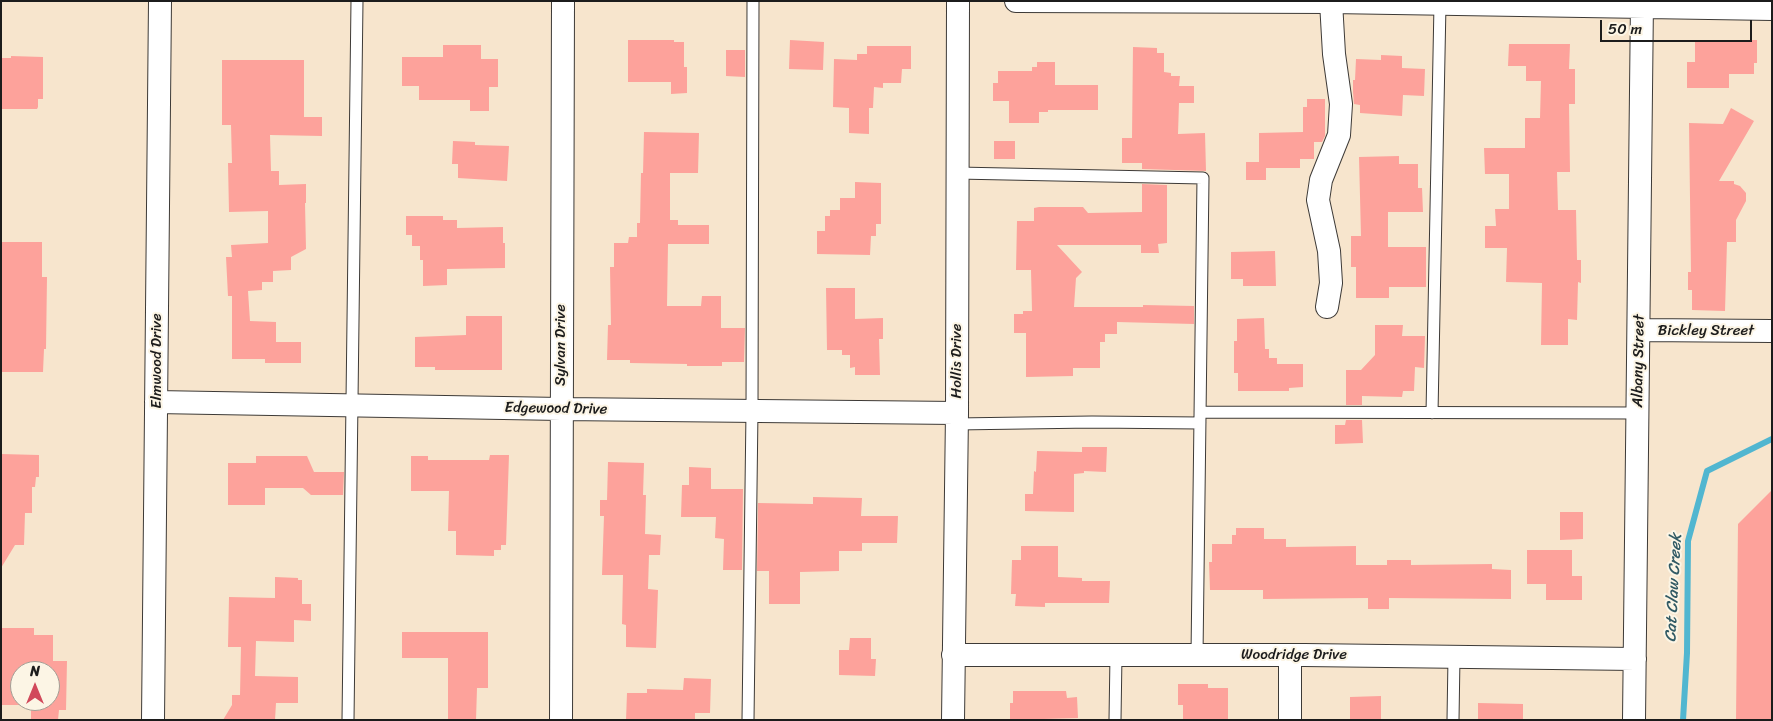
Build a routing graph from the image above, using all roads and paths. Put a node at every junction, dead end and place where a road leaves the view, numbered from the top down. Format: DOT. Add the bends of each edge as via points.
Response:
graph roads {
  1 [pos="160,1"];
  2 [pos="357,1"];
  3 [pos="563,1"];
  4 [pos="754,1"];
  5 [pos="958,1"];
  6 [pos="1016,1"];
  7 [pos="1129,1"];
  8 [pos="1304,2"];
  9 [pos="1331,2"];
  10 [pos="1472,3"];
  11 [pos="1440,4"];
  12 [pos="1642,4"];
  13 [pos="1772,9"];
  14 [pos="958,174"];
  15 [pos="1327,308"];
  16 [pos="1639,330"];
  17 [pos="1772,331"];
  18 [pos="156,402"];
  19 [pos="353,406"];
  20 [pos="561,409"];
  21 [pos="752,411"];
  22 [pos="1432,413"];
  23 [pos="1638,413"];
  24 [pos="1200,417"];
  25 [pos="956,418"];
  26 [pos="953,655"];
  27 [pos="1116,655"];
  28 [pos="1197,655"];
  29 [pos="1290,655"];
  30 [pos="1454,657"];
  31 [pos="1635,659"];
  32 [pos="153,720"];
  33 [pos="348,720"];
  34 [pos="561,720"];
  35 [pos="748,720"];
  36 [pos="953,720"];
  37 [pos="1115,720"];
  38 [pos="1290,720"];
  39 [pos="1453,720"];
  40 [pos="1634,720"];
  1 -- 18 [label="street, Elmwood Drive"];
  2 -- 19 [label="lane"];
  3 -- 20 [label="street, Sylvan Drive"];
  4 -- 21 [label="lane"];
  5 -- 14 [label="street, Hollis Drive"];
  6 -- 7 [label="street"];
  7 -- 8 [label="street"];
  8 -- 9 [label="street"];
  9 -- 11 [label="street"];
  9 -- 15 [label="street" via="1341,104 1340,135 1321,180 1318,200 1332,284"];
  10 -- 11 [label="street"];
  10 -- 12 [label="street"];
  11 -- 22 [label="lane"];
  12 -- 13 [label="street"];
  12 -- 16 [label="street, Albany Street"];
  14 -- 24 [label="lane" via="1203,178"];
  14 -- 25 [label="street, Hollis Drive"];
  16 -- 17 [label="street, Bickley Street"];
  16 -- 23 [label="street, Albany Street"];
  18 -- 19 [label="street, Edgewood Drive"];
  18 -- 32 [label="street, Elmwood Drive"];
  19 -- 20 [label="street, Edgewood Drive"];
  19 -- 33 [label="lane"];
  20 -- 21 [label="street, Edgewood Drive"];
  20 -- 34 [label="street, Sylvan Drive"];
  21 -- 25 [label="street, Edgewood Drive"];
  21 -- 35 [label="lane"];
  22 -- 23 [label="lane"];
  22 -- 24 [label="lane"];
  23 -- 31 [label="street, Albany Street"];
  24 -- 25 [label="lane" via="1092,422"];
  24 -- 28 [label="lane"];
  25 -- 26 [label="street, Hollis Drive"];
  26 -- 27 [label="street, Woodridge Drive"];
  26 -- 36 [label="street, Hollis Drive"];
  27 -- 28 [label="street, Woodridge Drive"];
  27 -- 37 [label="lane"];
  28 -- 29 [label="street, Woodridge Drive"];
  29 -- 30 [label="street, Woodridge Drive"];
  29 -- 38 [label="street"];
  30 -- 31 [label="street, Woodridge Drive"];
  30 -- 39 [label="lane"];
  31 -- 40 [label="street, Albany Street"];
}
